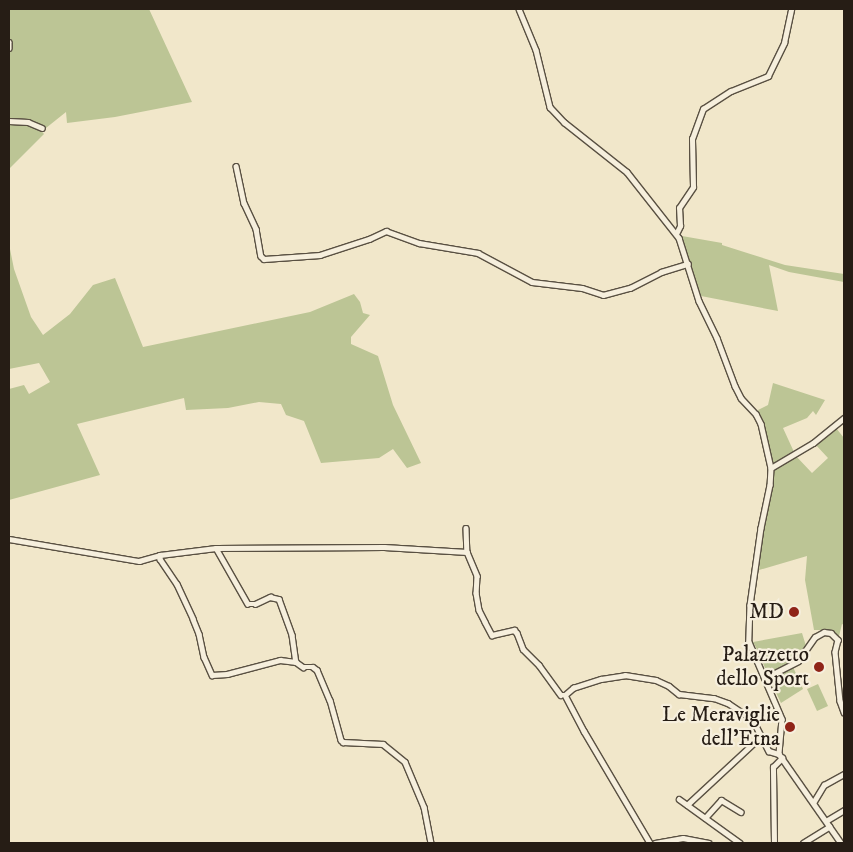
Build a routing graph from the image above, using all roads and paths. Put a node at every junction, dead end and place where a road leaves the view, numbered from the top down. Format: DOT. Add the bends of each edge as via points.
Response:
graph roads {
  1 [pos="518,9"];
  2 [pos="791,9"];
  3 [pos="9,42"];
  4 [pos="9,48"];
  5 [pos="9,121"];
  6 [pos="42,128"];
  7 [pos="236,166"];
  8 [pos="676,234"];
  9 [pos="688,264"];
  10 [pos="844,418"];
  11 [pos="771,468"];
  12 [pos="466,528"];
  13 [pos="9,539"];
  14 [pos="216,548"];
  15 [pos="467,552"];
  16 [pos="160,554"];
  17 [pos="296,662"];
  18 [pos="844,673"];
  19 [pos="837,674"];
  20 [pos="765,678"];
  21 [pos="565,695"];
  22 [pos="844,712"];
  23 [pos="762,738"];
  24 [pos="780,756"];
  25 [pos="844,774"];
  26 [pos="679,799"];
  27 [pos="813,803"];
  28 [pos="687,805"];
  29 [pos="844,810"];
  30 [pos="741,812"];
  31 [pos="705,818"];
  32 [pos="826,821"];
  33 [pos="830,827"];
  34 [pos="431,843"];
  35 [pos="650,843"];
  36 [pos="655,843"];
  37 [pos="709,843"];
  38 [pos="740,843"];
  39 [pos="774,843"];
  40 [pos="803,843"];
  41 [pos="841,843"];
  1 -- 8 [label="street" via="536,50 550,107 627,172"];
  2 -- 8 [label="street" via="784,43 768,76 730,91 703,109 692,139 693,188 679,208 680,226"];
  3 -- 4 [label="street"];
  5 -- 6 [label="street" via="28,122"];
  7 -- 9 [label="street" via="244,203 264,259 320,255 386,231 419,243 478,253 532,282 582,288 603,295 630,288 661,272"];
  8 -- 9 [label="street"];
  9 -- 11 [label="street" via="699,301 735,386 761,424"];
  10 -- 11 [label="street" via="813,443"];
  11 -- 20 [label="street" via="748,625 749,642"];
  12 -- 15 [label="street"];
  13 -- 16 [label="street" via="139,561"];
  14 -- 15 [label="street" via="384,547"];
  14 -- 16 [label="street"];
  14 -- 17 [label="street" via="248,604 270,596 279,599 292,635"];
  15 -- 21 [label="street" via="476,576 479,610 492,634 514,630 523,649 561,695"];
  16 -- 17 [label="street" via="193,619 212,675 222,676 280,660"];
  17 -- 34 [label="street" via="317,670 343,742 378,743 405,762 424,807"];
  18 -- 19 [label="street"];
  19 -- 20 [label="street" via="835,652 838,640 831,633 819,634 798,661"];
  19 -- 22 [label="street"];
  20 -- 24 [label="street" via="782,719"];
  21 -- 23 [label="street" via="573,688 601,678 640,676 669,686 679,694 728,703 753,720"];
  21 -- 35 [label="street"];
  23 -- 24 [label="street" via="769,751"];
  23 -- 28 [label="street"];
  24 -- 27 [label="street"];
  24 -- 39 [label="street" via="773,767"];
  25 -- 27 [label="street" via="824,785"];
  26 -- 28 [label="street"];
  27 -- 32 [label="street"];
  28 -- 31 [label="street"];
  29 -- 32 [label="street"];
  30 -- 31 [label="street" via="721,800"];
  31 -- 38 [label="street"];
  32 -- 33 [label="street"];
  33 -- 40 [label="street"];
  33 -- 41 [label="street"];
  36 -- 37 [label="street" via="683,838"];
}
